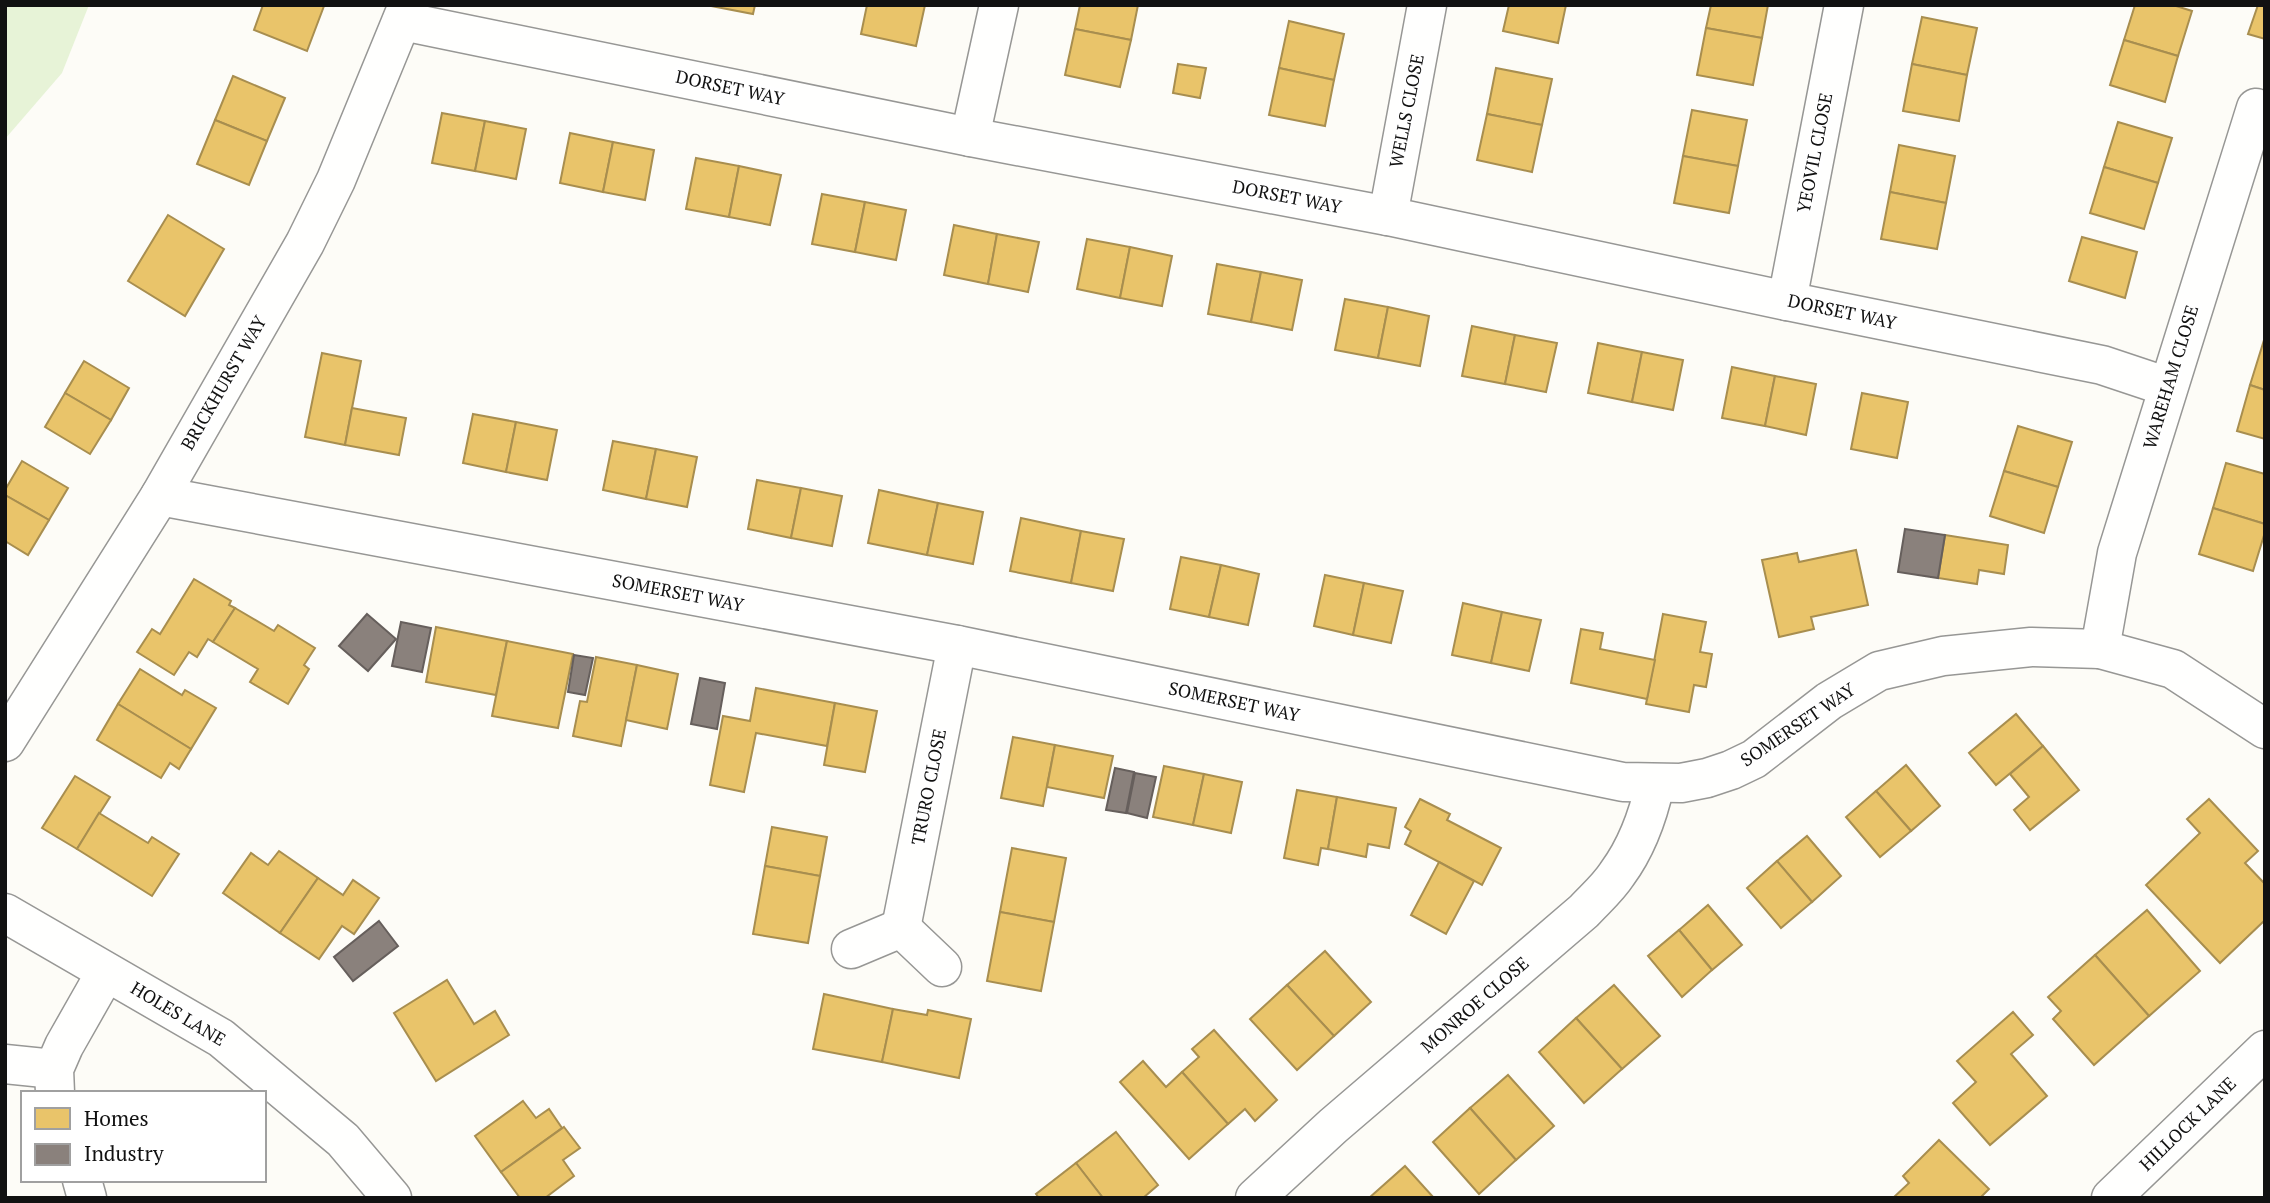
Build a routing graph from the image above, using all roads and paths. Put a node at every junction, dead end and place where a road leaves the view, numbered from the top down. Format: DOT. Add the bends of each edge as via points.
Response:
graph roads {
  1 [pos="999,5"];
  2 [pos="1427,5"];
  3 [pos="1844,5"];
  4 [pos="405,13"];
  5 [pos="2250,106"];
  6 [pos="970,137"];
  7 [pos="1388,216"];
  8 [pos="1787,301"];
  9 [pos="2168,387"];
  10 [pos="160,496"];
  11 [pos="957,645"];
  12 [pos="2100,649"];
  13 [pos="2265,729"];
  14 [pos="5,742"];
  15 [pos="1655,784"];
  16 [pos="5,913"];
  17 [pos="901,928"];
  18 [pos="851,949"];
  19 [pos="942,967"];
  20 [pos="106,972"];
  21 [pos="2265,1050"];
  22 [pos="5,1064"];
  23 [pos="55,1081"];
  24 [pos="392,1198"];
  25 [pos="1255,1198"];
  26 [pos="2111,1198"];
  1 -- 6 [label="street"];
  2 -- 7 [label="street, WELLS CLOSE"];
  3 -- 8 [label="street, YEOVIL CLOSE"];
  4 -- 6 [label="street, DORSET WAY"];
  4 -- 10 [label="street, BRICKHURST WAY" via="305,243"];
  5 -- 9 [label="street, WAREHAM CLOSE"];
  6 -- 7 [label="street, DORSET WAY"];
  7 -- 8 [label="street, DORSET WAY"];
  8 -- 9 [label="street, DORSET WAY" via="2102,365"];
  9 -- 12 [label="street, WAREHAM CLOSE" via="2117,553"];
  10 -- 11 [label="street, SOMERSET WAY"];
  10 -- 14 [label="street, BRICKHURST WAY"];
  11 -- 15 [label="street, SOMERSET WAY" via="1623,782"];
  11 -- 17 [label="street, TRURO CLOSE"];
  12 -- 13 [label="street, SOMERSET WAY" via="2173,669"];
  12 -- 15 [label="street, SOMERSET WAY" via="2006,649 1943,656 1879,671 1829,701 1754,759 1707,778"];
  15 -- 25 [label="street, MONROE CLOSE" via="1631,853 1584,911"];
  16 -- 20 [label="street, HOLES LANE"];
  17 -- 18 [label="street"];
  17 -- 19 [label="street"];
  20 -- 23 [label="street" via="64,1046"];
  20 -- 24 [label="street, HOLES LANE" via="222,1038 343,1140"];
  21 -- 26 [label="street, HILLOCK LANE"];
  22 -- 23 [label="street"];
}
